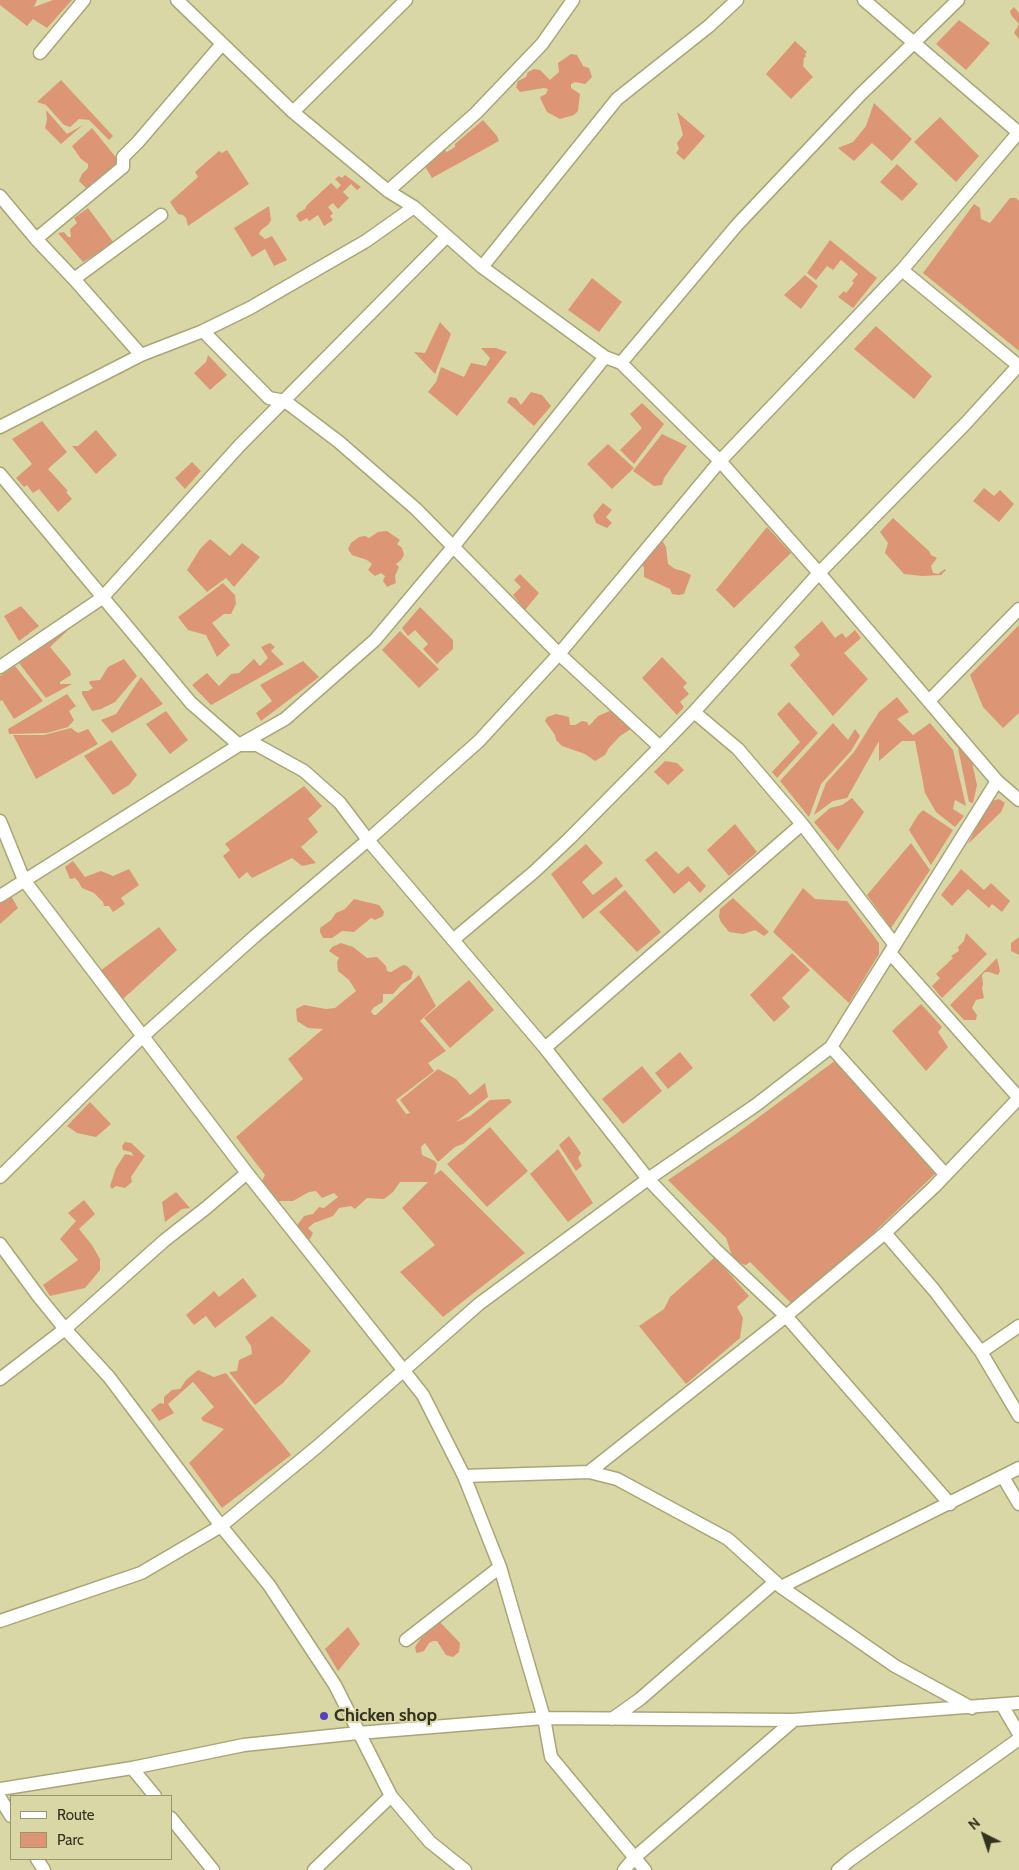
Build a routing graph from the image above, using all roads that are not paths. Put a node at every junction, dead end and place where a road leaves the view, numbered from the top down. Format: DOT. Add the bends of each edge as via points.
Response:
graph roads {
  1 [pos="84,0"];
  2 [pos="177,0"];
  3 [pos="573,0"];
  4 [pos="737,0"];
  5 [pos="864,0"];
  6 [pos="958,0"];
  7 [pos="399,3"];
  8 [pos="222,44"];
  9 [pos="914,44"];
  10 [pos="40,53"];
  11 [pos="294,112"];
  12 [pos="1019,132"];
  13 [pos="388,191"];
  14 [pos="0,196"];
  15 [pos="414,206"];
  16 [pos="161,215"];
  17 [pos="447,236"];
  18 [pos="36,239"];
  19 [pos="482,267"];
  20 [pos="902,270"];
  21 [pos="74,279"];
  22 [pos="203,331"];
  23 [pos="141,355"];
  24 [pos="605,357"];
  25 [pos="621,363"];
  26 [pos="1019,366"];
  27 [pos="285,401"];
  28 [pos="0,427"];
  29 [pos="720,461"];
  30 [pos="0,474"];
  31 [pos="453,548"];
  32 [pos="819,573"];
  33 [pos="102,598"];
  34 [pos="1019,609"];
  35 [pos="559,654"];
  36 [pos="0,667"];
  37 [pos="929,701"];
  38 [pos="694,712"];
  39 [pos="239,745"];
  40 [pos="660,747"];
  41 [pos="996,782"];
  42 [pos="1018,799"];
  43 [pos="0,822"];
  44 [pos="802,824"];
  45 [pos="368,840"];
  46 [pos="24,880"];
  47 [pos="0,896"];
  48 [pos="454,939"];
  49 [pos="892,949"];
  50 [pos="142,1037"];
  51 [pos="831,1047"];
  52 [pos="545,1048"];
  53 [pos="1019,1098"];
  54 [pos="247,1173"];
  55 [pos="945,1174"];
  56 [pos="0,1177"];
  57 [pos="648,1179"];
  58 [pos="885,1233"];
  59 [pos="0,1244"];
  60 [pos="786,1316"];
  61 [pos="1019,1326"];
  62 [pos="65,1329"];
  63 [pos="981,1352"];
  64 [pos="404,1370"];
  65 [pos="0,1379"];
  66 [pos="1019,1416"];
  67 [pos="1019,1468"];
  68 [pos="589,1472"];
  69 [pos="464,1476"];
  70 [pos="1004,1477"];
  71 [pos="950,1504"];
  72 [pos="1019,1504"];
  73 [pos="220,1526"];
  74 [pos="500,1567"];
  75 [pos="778,1584"];
  76 [pos="0,1621"];
  77 [pos="406,1640"];
  78 [pos="1019,1703"];
  79 [pos="1002,1705"];
  80 [pos="972,1708"];
  81 [pos="544,1718"];
  82 [pos="612,1719"];
  83 [pos="794,1720"];
  84 [pos="358,1733"];
  85 [pos="1019,1734"];
  86 [pos="1019,1738"];
  87 [pos="132,1768"];
  88 [pos="0,1789"];
  89 [pos="154,1795"];
  90 [pos="390,1796"];
  91 [pos="0,1798"];
  92 [pos="10,1814"];
  93 [pos="172,1819"];
  94 [pos="634,1858"];
  95 [pos="854,1865"];
  96 [pos="213,1870"];
  97 [pos="314,1870"];
  98 [pos="465,1870"];
  99 [pos="624,1870"];
  100 [pos="645,1870"];
  101 [pos="838,1870"];
  1 -- 10 [label="street"];
  2 -- 8 [label="street"];
  3 -- 13 [label="street" via="542,44 476,113"];
  4 -- 19 [label="street" via="617,100"];
  5 -- 9 [label="street"];
  6 -- 9 [label="street"];
  7 -- 11 [label="street"];
  8 -- 11 [label="street"];
  8 -- 18 [label="street" via="123,157 123,167"];
  9 -- 12 [label="street"];
  9 -- 25 [label="street" via="737,225"];
  11 -- 13 [label="street"];
  12 -- 20 [label="street"];
  13 -- 15 [label="street"];
  14 -- 18 [label="street"];
  15 -- 17 [label="street"];
  15 -- 22 [label="street" via="366,241 250,308"];
  16 -- 21 [label="street"];
  17 -- 19 [label="street"];
  17 -- 27 [label="street"];
  18 -- 21 [label="street"];
  19 -- 24 [label="street"];
  20 -- 26 [label="street"];
  20 -- 29 [label="street"];
  21 -- 23 [label="street"];
  22 -- 23 [label="street"];
  22 -- 27 [label="street" via="269,398"];
  23 -- 28 [label="street"];
  24 -- 25 [label="street"];
  24 -- 31 [label="street"];
  25 -- 29 [label="street"];
  26 -- 32 [label="street"];
  27 -- 31 [label="street" via="416,510"];
  27 -- 33 [label="street"];
  29 -- 32 [label="street"];
  29 -- 35 [label="street"];
  30 -- 33 [label="street"];
  31 -- 35 [label="street"];
  31 -- 39 [label="street" via="375,640 286,720"];
  32 -- 37 [label="street"];
  32 -- 38 [label="street"];
  33 -- 36 [label="street"];
  33 -- 39 [label="street" via="191,703"];
  34 -- 37 [label="street"];
  35 -- 40 [label="street"];
  35 -- 45 [label="street" via="479,741"];
  37 -- 41 [label="street"];
  38 -- 40 [label="street"];
  38 -- 44 [label="street" via="738,748"];
  39 -- 45 [label="street" via="257,745 304,771 340,803"];
  39 -- 46 [label="street"];
  40 -- 48 [label="street" via="534,872"];
  41 -- 42 [label="street"];
  41 -- 49 [label="street"];
  43 -- 46 [label="street"];
  44 -- 49 [label="street"];
  44 -- 52 [label="street"];
  45 -- 48 [label="street"];
  45 -- 50 [label="street"];
  46 -- 47 [label="street"];
  46 -- 50 [label="street"];
  48 -- 52 [label="street"];
  49 -- 51 [label="street"];
  49 -- 53 [label="street"];
  50 -- 54 [label="street"];
  50 -- 56 [label="street"];
  51 -- 55 [label="street"];
  51 -- 57 [label="street" via="756,1105"];
  52 -- 57 [label="street"];
  53 -- 55 [label="street"];
  54 -- 62 [label="street"];
  54 -- 64 [label="street"];
  55 -- 58 [label="street"];
  57 -- 60 [label="street"];
  57 -- 64 [label="street" via="479,1304"];
  58 -- 60 [label="street"];
  58 -- 63 [label="street"];
  59 -- 62 [label="street"];
  60 -- 68 [label="street"];
  60 -- 71 [label="street"];
  61 -- 63 [label="street"];
  62 -- 65 [label="street"];
  62 -- 73 [label="street" via="109,1377"];
  63 -- 66 [label="street"];
  64 -- 69 [label="street" via="423,1395"];
  64 -- 73 [label="street"];
  67 -- 70 [label="street"];
  68 -- 69 [label="street"];
  68 -- 75 [label="street" via="617,1479 728,1539"];
  69 -- 74 [label="street"];
  70 -- 71 [label="street"];
  70 -- 72 [label="street"];
  71 -- 75 [label="street"];
  73 -- 76 [label="street" via="141,1573"];
  73 -- 84 [label="street" via="269,1585 335,1685"];
  74 -- 77 [label="street"];
  74 -- 81 [label="street"];
  75 -- 80 [label="street" via="895,1666"];
  75 -- 82 [label="street"];
  78 -- 79 [label="street"];
  79 -- 80 [label="street"];
  79 -- 85 [label="street"];
  80 -- 83 [label="street"];
  81 -- 82 [label="street"];
  81 -- 84 [label="street"];
  81 -- 94 [label="street" via="551,1757"];
  82 -- 83 [label="street"];
  83 -- 94 [label="street"];
  84 -- 87 [label="street" via="244,1745"];
  84 -- 90 [label="street"];
  86 -- 95 [label="street"];
  87 -- 88 [label="street"];
  87 -- 89 [label="street"];
  90 -- 97 [label="street"];
  90 -- 98 [label="street" via="430,1842"];
  91 -- 92 [label="street"];
  93 -- 96 [label="street"];
  94 -- 99 [label="street"];
  94 -- 100 [label="street"];
  95 -- 101 [label="street"];
}
